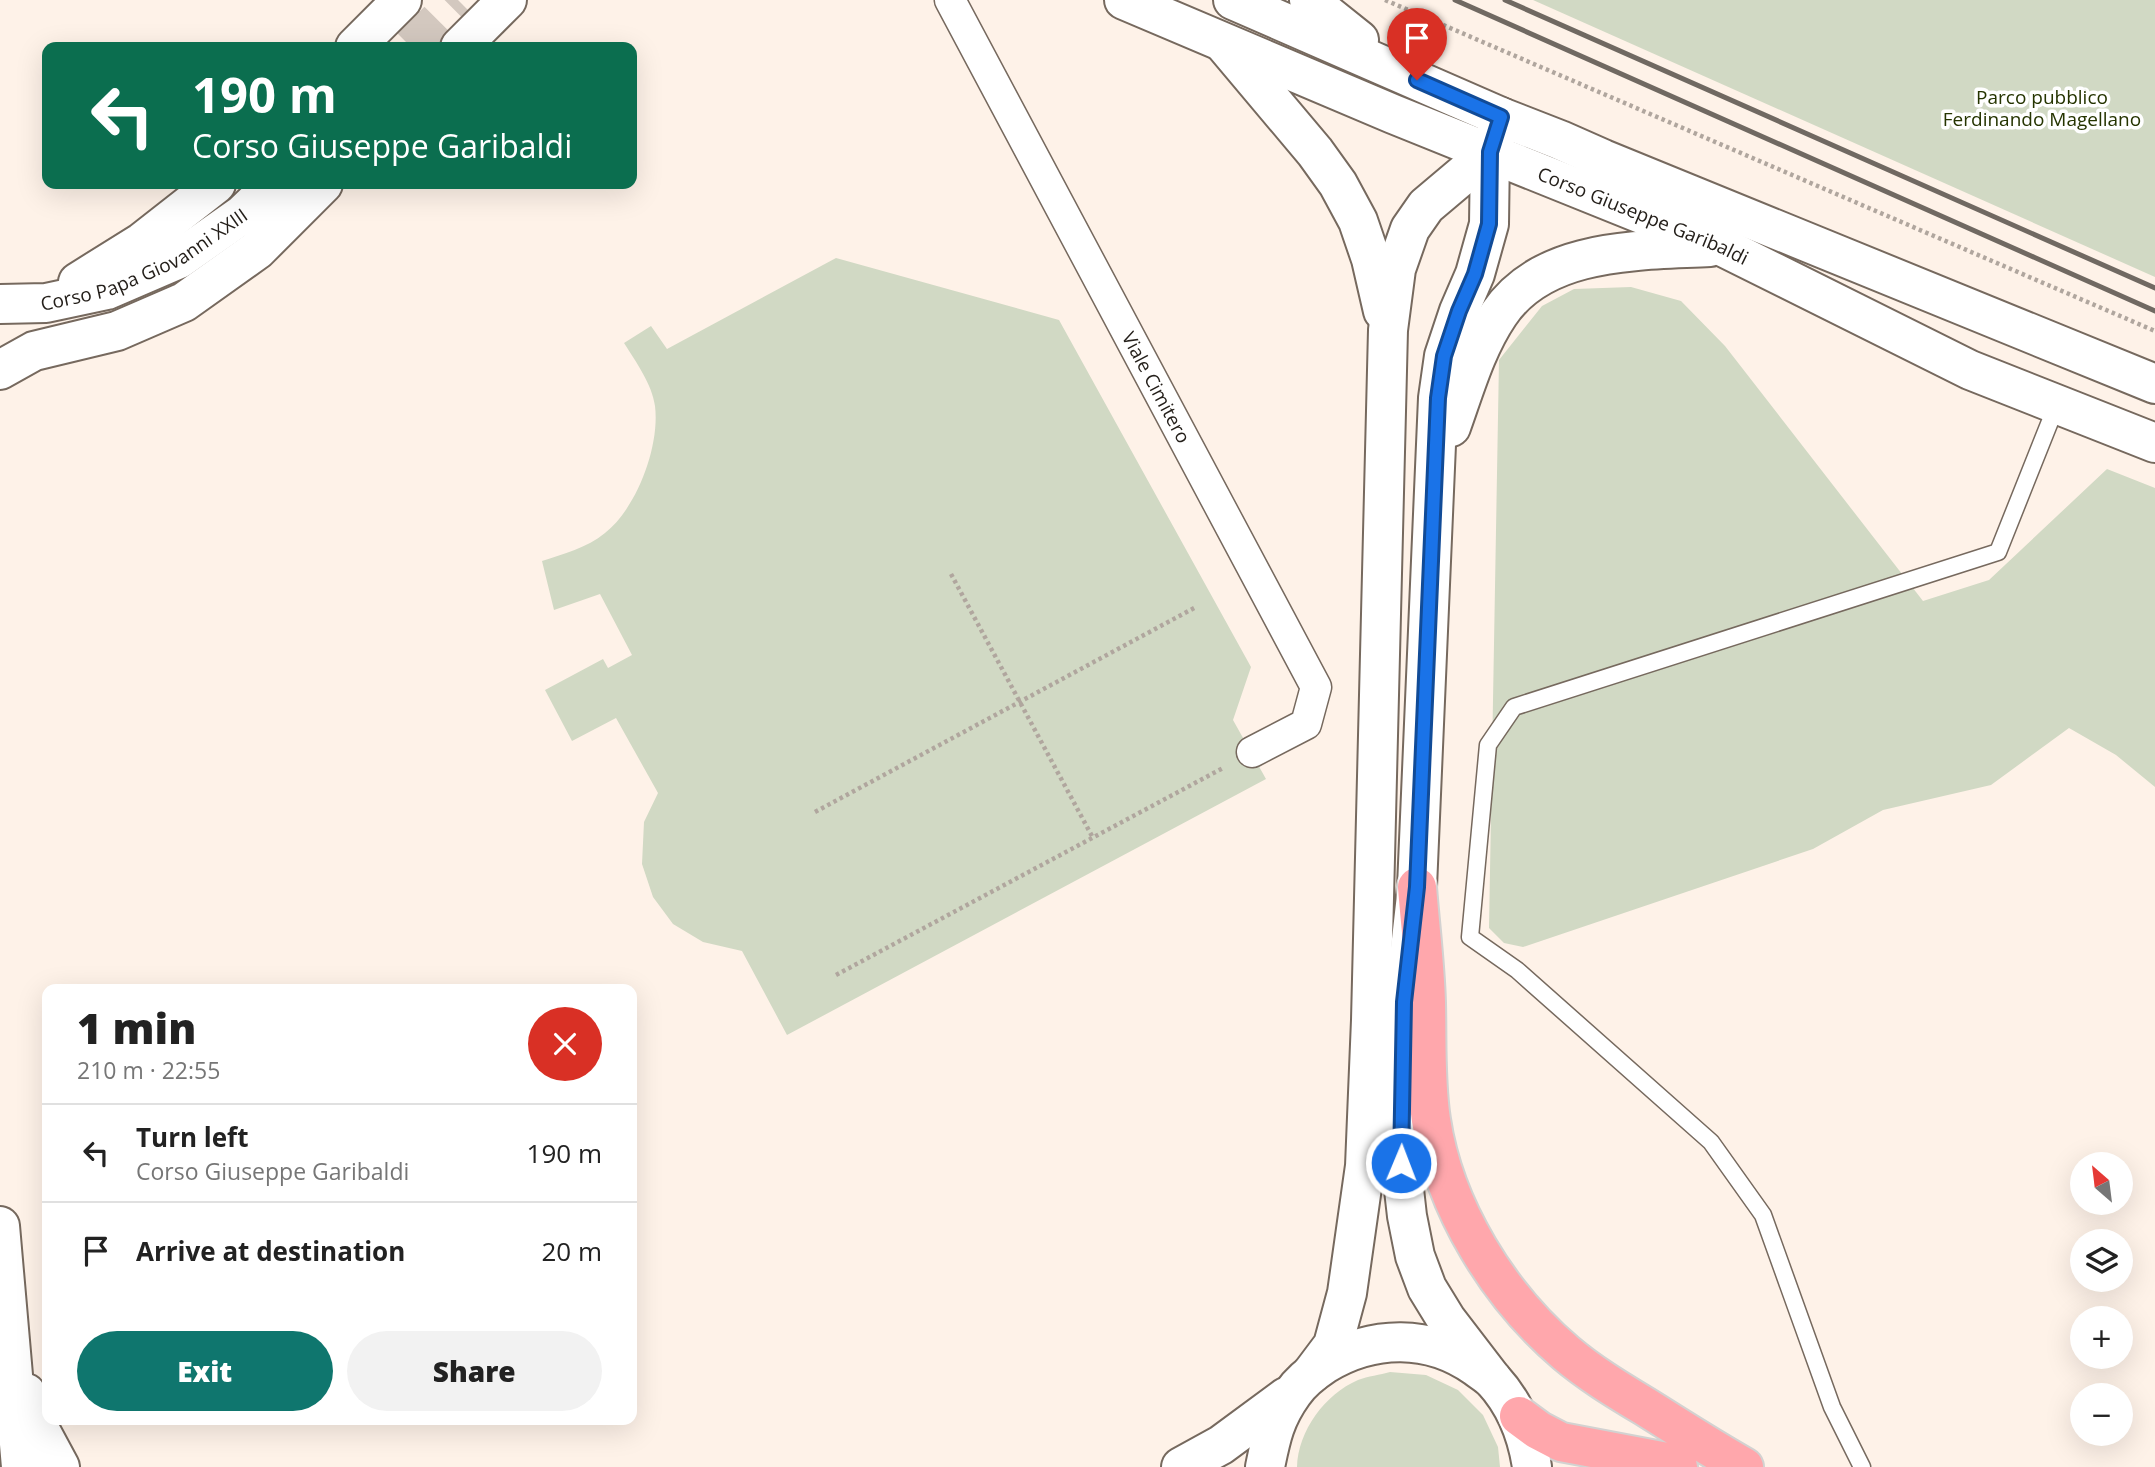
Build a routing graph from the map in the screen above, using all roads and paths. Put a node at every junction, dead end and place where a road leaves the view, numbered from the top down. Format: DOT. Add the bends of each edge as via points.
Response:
graph roads {
  1 [pos="402,0"];
  2 [pos="507,0"];
  3 [pos="950,0"];
  4 [pos="1124,0"];
  5 [pos="1233,0"];
  6 [pos="1309,0"];
  7 [pos="1385,0"];
  8 [pos="1222,41"];
  9 [pos="360,42"];
  10 [pos="465,42"];
  11 [pos="1396,70"];
  12 [pos="1496,135"];
  13 [pos="210,189"];
  14 [pos="269,189"];
  15 [pos="318,189"];
  16 [pos="1721,246"];
  17 [pos="46,303"];
  18 [pos="0,304"];
  19 [pos="1388,330"];
  20 [pos="2155,331"];
  21 [pos="0,370"];
  22 [pos="2155,384"];
  23 [pos="2057,404"];
  24 [pos="2155,443"];
  25 [pos="1433,478"];
  26 [pos="951,574"];
  27 [pos="1196,607"];
  28 [pos="1019,702"];
  29 [pos="1252,752"];
  30 [pos="815,812"];
  31 [pos="1093,838"];
  32 [pos="1417,887"];
  33 [pos="836,975"];
  34 [pos="0,1226"];
  35 [pos="9,1340"];
  36 [pos="1492,1379"];
  37 [pos="1303,1382"];
  38 [pos="1519,1416"];
  39 [pos="22,1467"];
  40 [pos="60,1467"];
  41 [pos="1181,1467"];
  42 [pos="1265,1467"];
  43 [pos="1532,1467"];
  44 [pos="1678,1467"];
  45 [pos="1744,1467"];
  46 [pos="1862,1467"];
  1 -- 9 [label="street"];
  2 -- 10 [label="street"];
  3 -- 29 [label="street, Viale Cimitero" via="1316,688 1306,723"];
  4 -- 8 [label="street, Corso Giuseppe Garibaldi"];
  5 -- 11 [label="street, Corso Giuseppe Garibaldi"];
  6 -- 11 [label="street"];
  7 -- 20 [label="path"];
  8 -- 12 [label="street, Corso Giuseppe Garibaldi" via="1393,114"];
  8 -- 19 [label="street" via="1338,184 1358,220"];
  11 -- 12 [label="street, Corso Giuseppe Garibaldi"];
  12 -- 16 [label="street, Corso Giuseppe Garibaldi"];
  12 -- 19 [label="street" via="1426,206 1410,229 1396,269"];
  12 -- 22 [label="street, Corso Giuseppe Garibaldi" via="1560,140"];
  12 -- 25 [label="street" via="1489,224 1444,356"];
  13 -- 17 [label="street" via="142,242"];
  14 -- 17 [label="street, Corso Papa Giovanni XXIII" via="243,214 179,259 107,290"];
  15 -- 21 [label="street" via="257,250 184,302 117,331 34,351"];
  16 -- 23 [label="street, Corso Giuseppe Garibaldi" via="1970,370"];
  16 -- 25 [label="street" via="1593,258 1549,272 1524,287 1500,312 1476,354"];
  17 -- 18 [label="street, Corso Papa Giovanni XXIII"];
  19 -- 37 [label="street" via="1365,1166 1348,1293 1333,1345"];
  23 -- 24 [label="street, Corso Giuseppe Garibaldi"];
  23 -- 46 [label="lane" via="1998,552 1514,706 1488,745 1470,937 1517,970 1711,1143 1763,1215 1832,1407"];
  25 -- 32 [label="street"];
  26 -- 28 [label="path"];
  27 -- 28 [label="path"];
  28 -- 30 [label="path"];
  28 -- 31 [label="path"];
  29 -- 31 [label="path"];
  31 -- 33 [label="path"];
  32 -- 36 [label="street" via="1404,1002 1401,1163 1407,1216 1427,1288"];
  32 -- 45 [label="highway" via="1431,1121 1459,1212 1481,1253 1532,1322 1567,1354 1602,1381"];
  34 -- 35 [label="street"];
  35 -- 39 [label="street"];
  35 -- 40 [label="street" via="32,1415"];
  36 -- 37 [label="street" via="1460,1356 1423,1343 1384,1342 1346,1352"];
  36 -- 38 [label="street"];
  37 -- 41 [label="street" via="1221,1445"];
  37 -- 42 [label="street" via="1273,1428"];
  38 -- 43 [label="street"];
  38 -- 44 [label="highway" via="1561,1442"];
}
